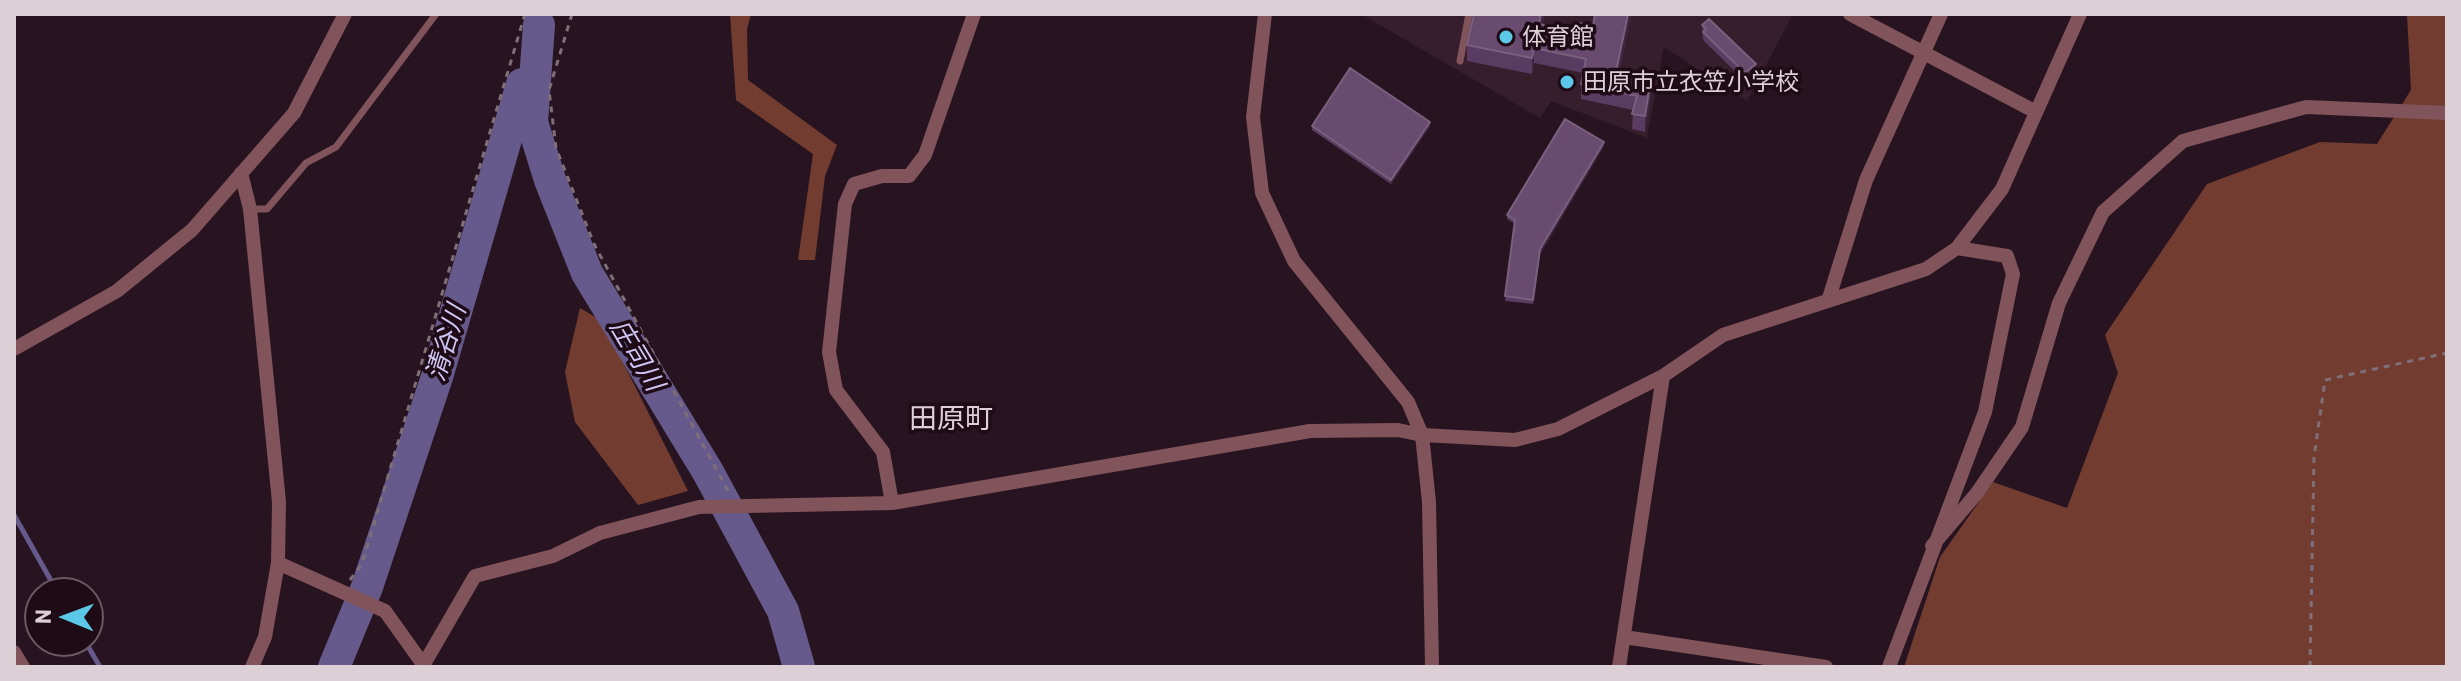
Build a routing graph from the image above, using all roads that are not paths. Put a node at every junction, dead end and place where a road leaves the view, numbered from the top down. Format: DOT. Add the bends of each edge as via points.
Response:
graph roads {
  1 [pos="345,14"];
  2 [pos="436,14"];
  3 [pos="974,14"];
  4 [pos="1265,14"];
  5 [pos="1469,14"];
  6 [pos="1850,14"];
  7 [pos="1941,14"];
  8 [pos="2080,14"];
  9 [pos="1923,55"];
  10 [pos="1460,61"];
  11 [pos="2036,112"];
  12 [pos="2447,113"];
  13 [pos="241,173"];
  14 [pos="250,209"];
  15 [pos="1957,248"];
  16 [pos="1829,298"];
  17 [pos="14,349"];
  18 [pos="1663,376"];
  19 [pos="1422,435"];
  20 [pos="892,503"];
  21 [pos="1932,546"];
  22 [pos="278,563"];
  23 [pos="1624,637"];
  24 [pos="14,652"];
  25 [pos="425,665"];
  26 [pos="23,667"];
  27 [pos="252,667"];
  28 [pos="1432,667"];
  29 [pos="1619,667"];
  30 [pos="1826,667"];
  31 [pos="1889,667"];
  1 -- 13 [label="street" via="294,113"];
  2 -- 14 [label="lane" via="336,147 306,163 267,209"];
  3 -- 20 [label="street" via="925,155 909,176 854,184 845,204 829,352 836,390 883,452"];
  4 -- 19 [label="street" via="1253,117 1262,193 1294,261 1408,402"];
  5 -- 10 [label="lane"];
  6 -- 9 [label="street"];
  7 -- 9 [label="street"];
  8 -- 11 [label="street"];
  9 -- 11 [label="street"];
  9 -- 16 [label="street" via="1866,180"];
  11 -- 15 [label="street" via="2002,189"];
  12 -- 21 [label="street" via="2306,107 2183,141 2103,212 2059,303 2022,427"];
  13 -- 14 [label="street"];
  13 -- 17 [label="street" via="192,230 117,291"];
  14 -- 22 [label="street" via="279,502"];
  15 -- 16 [label="street" via="1926,269"];
  15 -- 21 [label="street" via="2007,256 2013,274 1985,412"];
  16 -- 18 [label="street" via="1723,335"];
  18 -- 19 [label="street" via="1544,433 1515,440"];
  18 -- 23 [label="street"];
  19 -- 20 [label="street" via="1398,430 1310,431"];
  19 -- 28 [label="street" via="1429,502"];
  20 -- 25 [label="street" via="699,507 600,533 553,556 475,576"];
  21 -- 31 [label="street"];
  22 -- 25 [label="street" via="385,611"];
  22 -- 27 [label="street" via="265,637"];
  23 -- 29 [label="street"];
  23 -- 30 [label="street"];
  24 -- 26 [label="street"];
}
